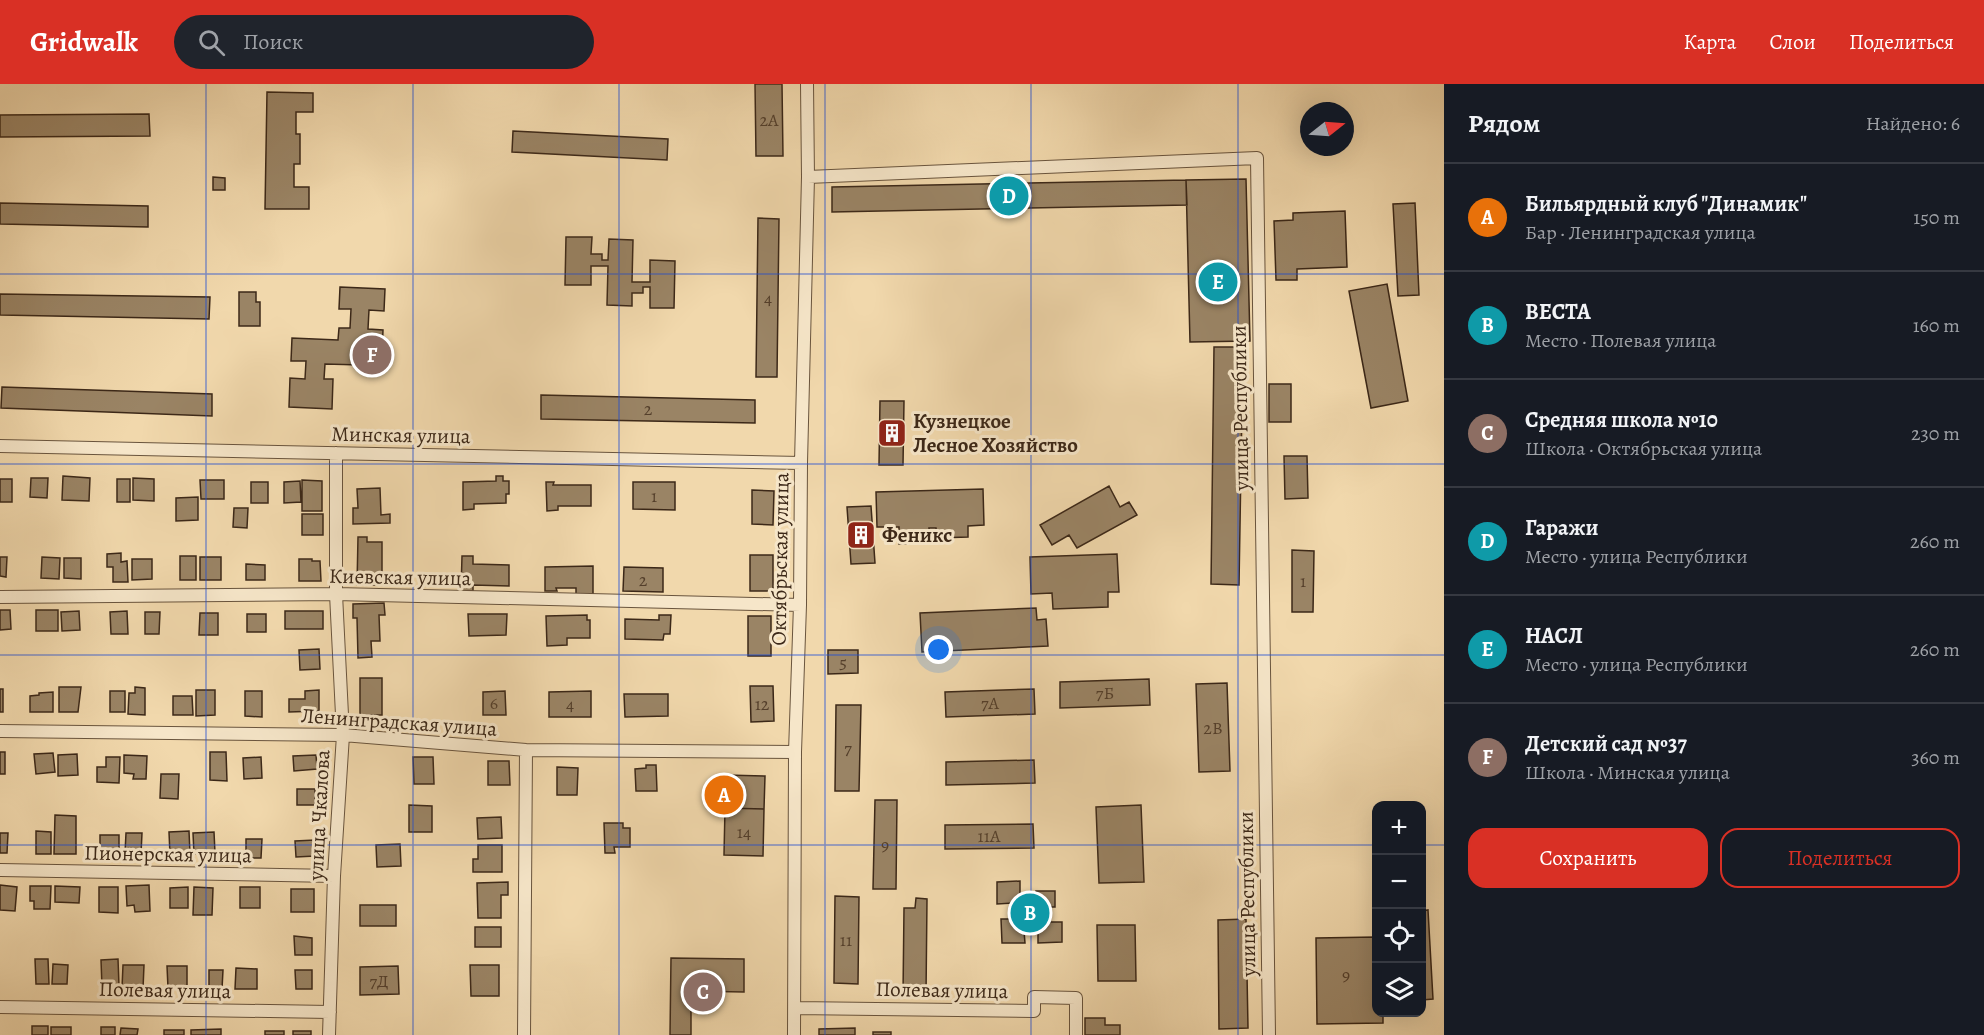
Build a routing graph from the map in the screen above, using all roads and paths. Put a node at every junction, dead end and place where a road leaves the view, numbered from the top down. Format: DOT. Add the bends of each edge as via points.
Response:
graph roads {
  1 [pos="807,84"];
  2 [pos="808,177"];
  3 [pos="0,446"];
  4 [pos="336,453"];
  5 [pos="801,463"];
  6 [pos="336,594"];
  7 [pos="0,597"];
  8 [pos="800,605"];
  9 [pos="0,730"];
  10 [pos="343,735"];
  11 [pos="526,750"];
  12 [pos="795,753"];
  13 [pos="0,870"];
  14 [pos="334,876"];
  15 [pos="0,1007"];
  16 [pos="795,1008"];
  17 [pos="330,1012"];
  18 [pos="330,1035"];
  19 [pos="524,1035"];
  20 [pos="794,1035"];
  21 [pos="1076,1035"];
  22 [pos="1269,1035"];
  1 -- 2 [label="street, Октябрьская улица"];
  2 -- 5 [label="street, Октябрьская улица"];
  2 -- 22 [label="street, улица Республики" via="1257,158"];
  3 -- 4 [label="street, Минская улица"];
  4 -- 5 [label="street, Минская улица"];
  4 -- 6 [label="street, улица Чкалова"];
  5 -- 8 [label="street, Октябрьская улица"];
  6 -- 7 [label="street, Киевская улица"];
  6 -- 8 [label="street, Киевская улица"];
  6 -- 10 [label="street, улица Чкалова"];
  8 -- 12 [label="street, Октябрьская улица"];
  9 -- 10 [label="street, Ленинградская улица"];
  10 -- 11 [label="street, Ленинградская улица"];
  10 -- 14 [label="street, улица Чкалова"];
  11 -- 12 [label="street, Ленинградская улица"];
  11 -- 19 [label="street"];
  12 -- 16 [label="street, Октябрьская улица"];
  13 -- 14 [label="street, Пионерская улица"];
  14 -- 17 [label="street, улица Чкалова"];
  15 -- 17 [label="street, Полевая улица"];
  16 -- 20 [label="street, Октябрьская улица"];
  16 -- 21 [label="street, Полевая улица" via="1034,1011 1034,997 1076,998"];
  17 -- 18 [label="street, улица Чкалова"];
}
